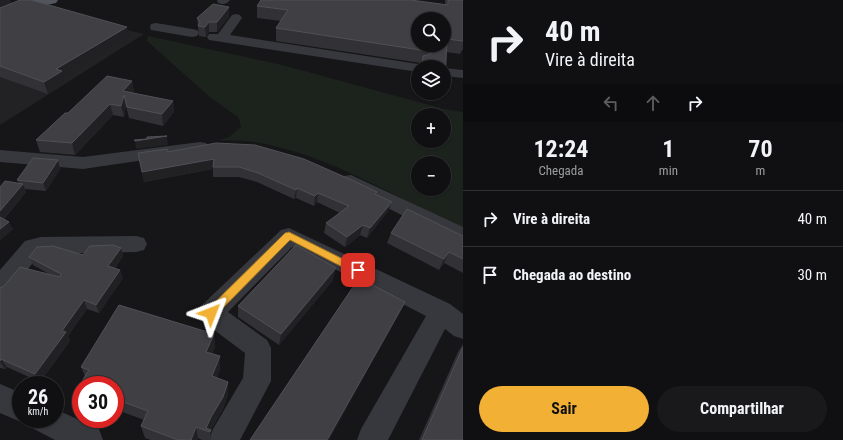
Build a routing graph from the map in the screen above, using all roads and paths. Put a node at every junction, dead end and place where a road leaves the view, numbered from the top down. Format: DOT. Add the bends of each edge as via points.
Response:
graph roads {
  1 [pos="33,0"];
  2 [pos="52,0"];
  3 [pos="19,7"];
  4 [pos="236,18"];
  5 [pos="156,27"];
  6 [pos="192,33"];
  7 [pos="411,67"];
  8 [pos="451,73"];
  9 [pos="463,74"];
  10 [pos="215,145"];
  11 [pos="0,156"];
  12 [pos="334,173"];
  13 [pos="463,236"];
  14 [pos="136,244"];
  15 [pos="0,287"];
  16 [pos="441,312"];
  17 [pos="463,328"];
  18 [pos="0,398"];
  19 [pos="12,404"];
  20 [pos="63,428"];
  21 [pos="88,440"];
  22 [pos="224,440"];
  23 [pos="372,440"];
  1 -- 2 [label="main road"];
  1 -- 3 [label="street"];
  4 -- 7 [label="street" via="218,37"];
  5 -- 6 [label="street"];
  8 -- 9 [label="street"];
  10 -- 11 [label="street" via="83,163"];
  12 -- 13 [label="street"];
  14 -- 15 [label="street" via="42,244 33,247"];
  16 -- 17 [label="street"];
  16 -- 22 [label="street" via="289,236 211,313 258,348 257,381"];
  16 -- 23 [label="street"];
  18 -- 19 [label="street"];
  20 -- 21 [label="street"];
}
